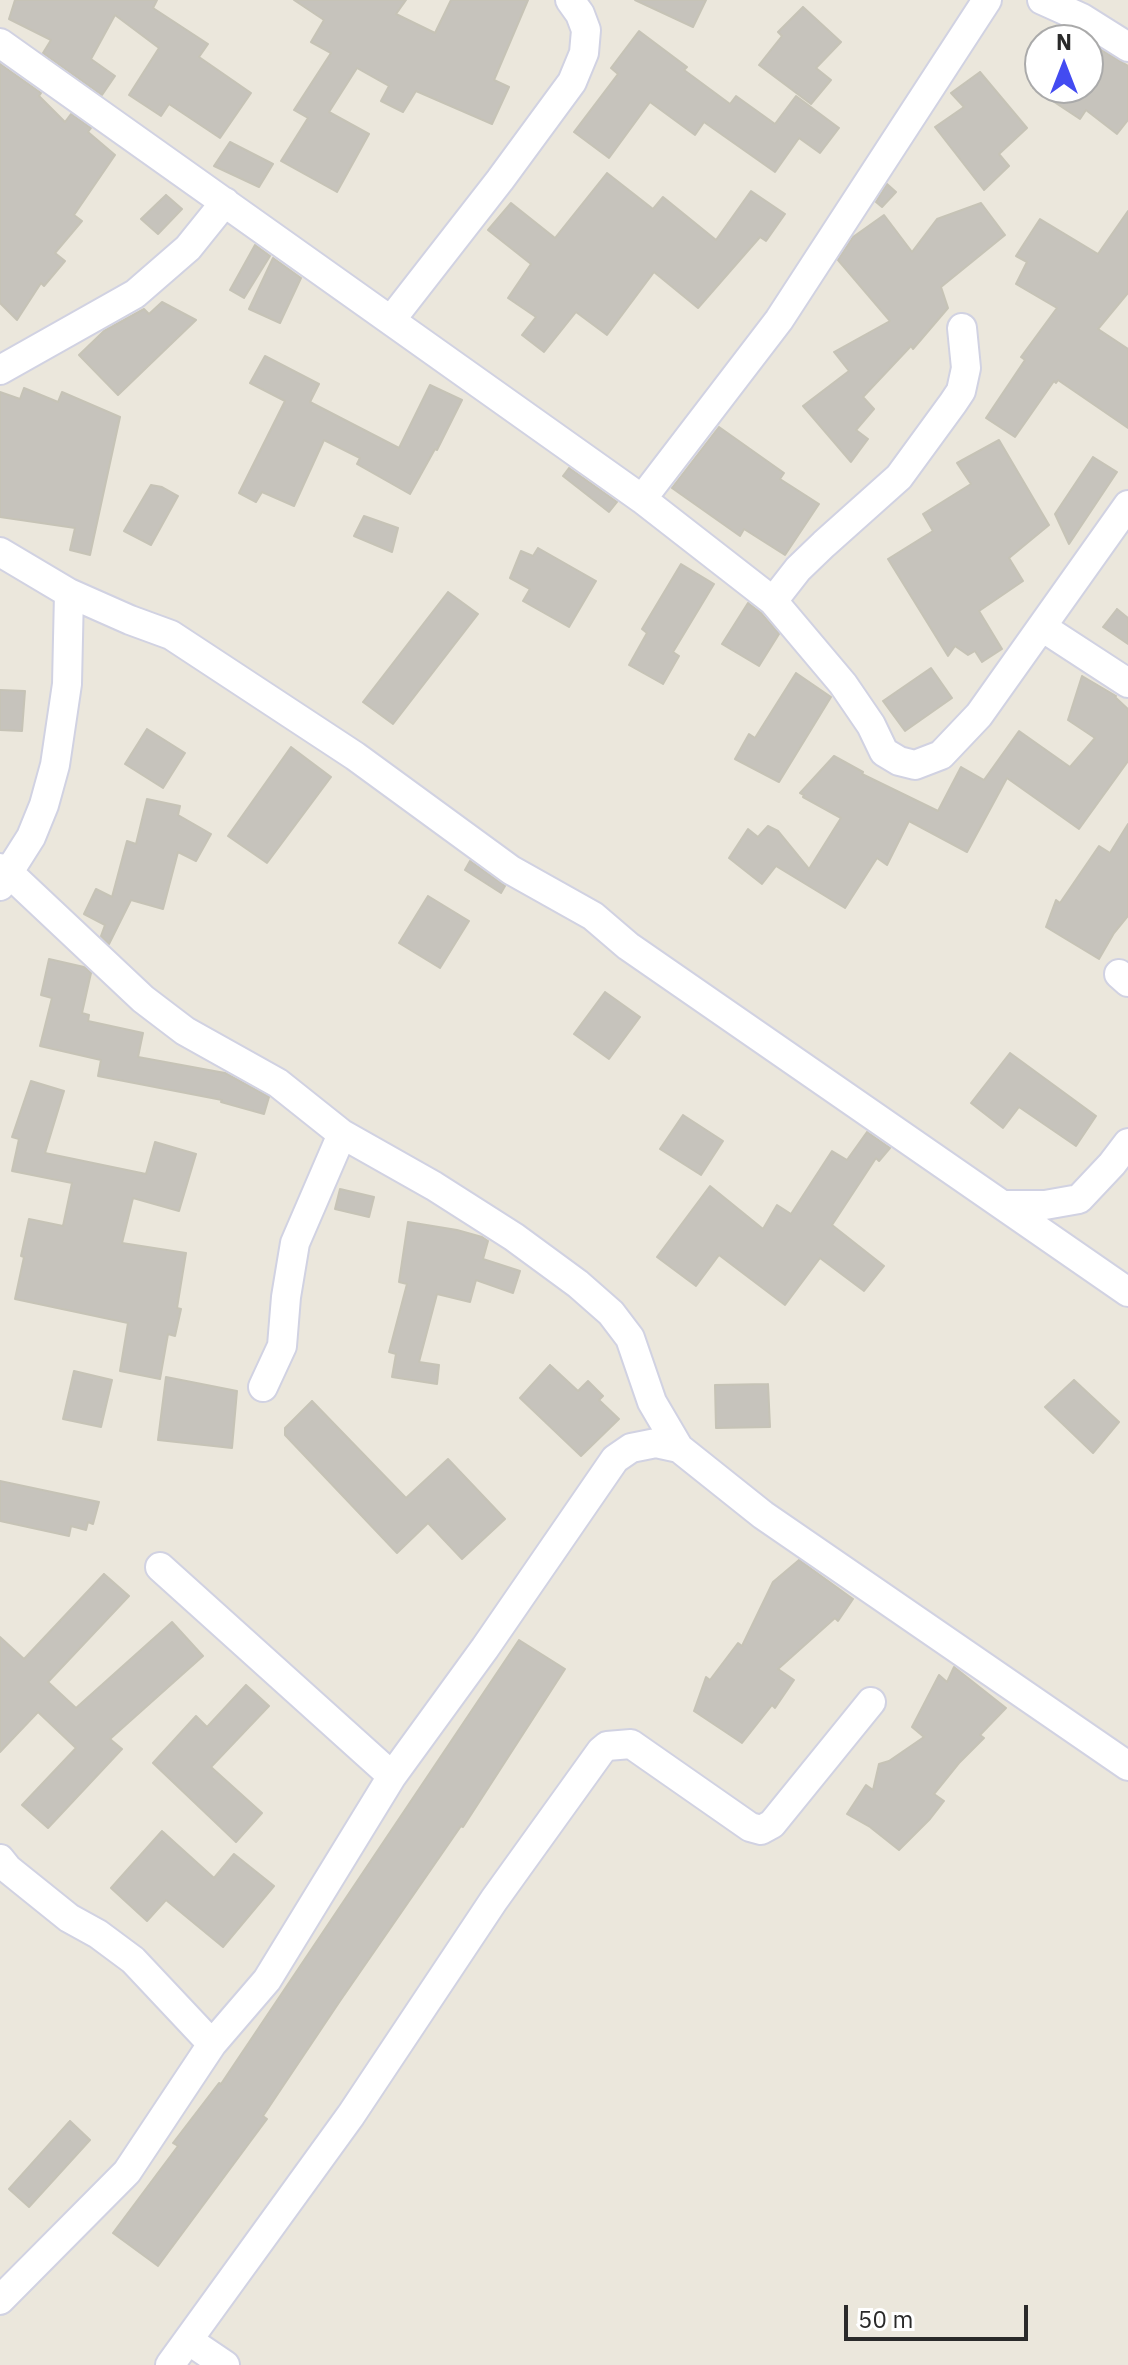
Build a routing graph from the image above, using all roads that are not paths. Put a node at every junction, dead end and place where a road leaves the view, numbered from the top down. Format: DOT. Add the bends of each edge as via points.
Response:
graph roads {
  1 [pos="570,0"];
  2 [pos="987,0"];
  3 [pos="1042,0"];
  4 [pos="0,43"];
  5 [pos="1128,47"];
  6 [pos="225,202"];
  7 [pos="391,320"];
  8 [pos="962,328"];
  9 [pos="0,370"];
  10 [pos="642,499"];
  11 [pos="1128,505"];
  12 [pos="0,552"];
  13 [pos="69,593"];
  14 [pos="773,601"];
  15 [pos="1042,627"];
  16 [pos="1128,683"];
  17 [pos="3,875"];
  18 [pos="342,1134"];
  19 [pos="1128,1143"];
  20 [pos="1003,1205"];
  21 [pos="1128,1292"];
  22 [pos="263,1387"];
  23 [pos="652,1402"];
  24 [pos="631,1448"];
  25 [pos="679,1448"];
  26 [pos="160,1567"];
  27 [pos="871,1702"];
  28 [pos="1128,1766"];
  29 [pos="392,1776"];
  30 [pos="0,1859"];
  31 [pos="212,2044"];
  32 [pos="3,2291"];
  33 [pos="188,2340"];
  34 [pos="170,2365"];
  35 [pos="225,2365"];
  1 -- 7 [label="street" via="586,30 584,53 572,82"];
  2 -- 10 [label="street" via="779,320"];
  3 -- 5 [label="street"];
  4 -- 6 [label="street"];
  6 -- 7 [label="street"];
  6 -- 9 [label="street" via="188,248 135,294"];
  7 -- 10 [label="street"];
  8 -- 14 [label="street" via="966,368 953,403 899,477 798,569"];
  10 -- 14 [label="street"];
  11 -- 15 [label="street"];
  12 -- 13 [label="street"];
  13 -- 17 [label="street" via="67,684 55,765 31,837"];
  13 -- 20 [label="street" via="171,635 355,756 511,870 593,916 628,946"];
  14 -- 15 [label="street" via="843,684 884,752 915,765 941,755 979,715"];
  15 -- 16 [label="street"];
  17 -- 18 [label="street" via="143,999 185,1031 278,1083"];
  18 -- 22 [label="street" via="295,1243 282,1346"];
  18 -- 23 [label="street" via="434,1186 578,1284 630,1338"];
  19 -- 20 [label="street" via="1079,1199"];
  20 -- 21 [label="street"];
  23 -- 24 [label="street"];
  23 -- 25 [label="street"];
  24 -- 25 [label="street" via="656,1443"];
  24 -- 29 [label="street" via="615,1459"];
  25 -- 28 [label="street" via="776,1524"];
  26 -- 29 [label="street"];
  27 -- 33 [label="street" via="772,1824 761,1830 631,1744 601,1751 351,2115"];
  29 -- 31 [label="street" via="267,1980"];
  30 -- 31 [label="street" via="69,1918 133,1960"];
  31 -- 32 [label="street" via="127,2172"];
  33 -- 34 [label="street"];
  33 -- 35 [label="street"];
}
